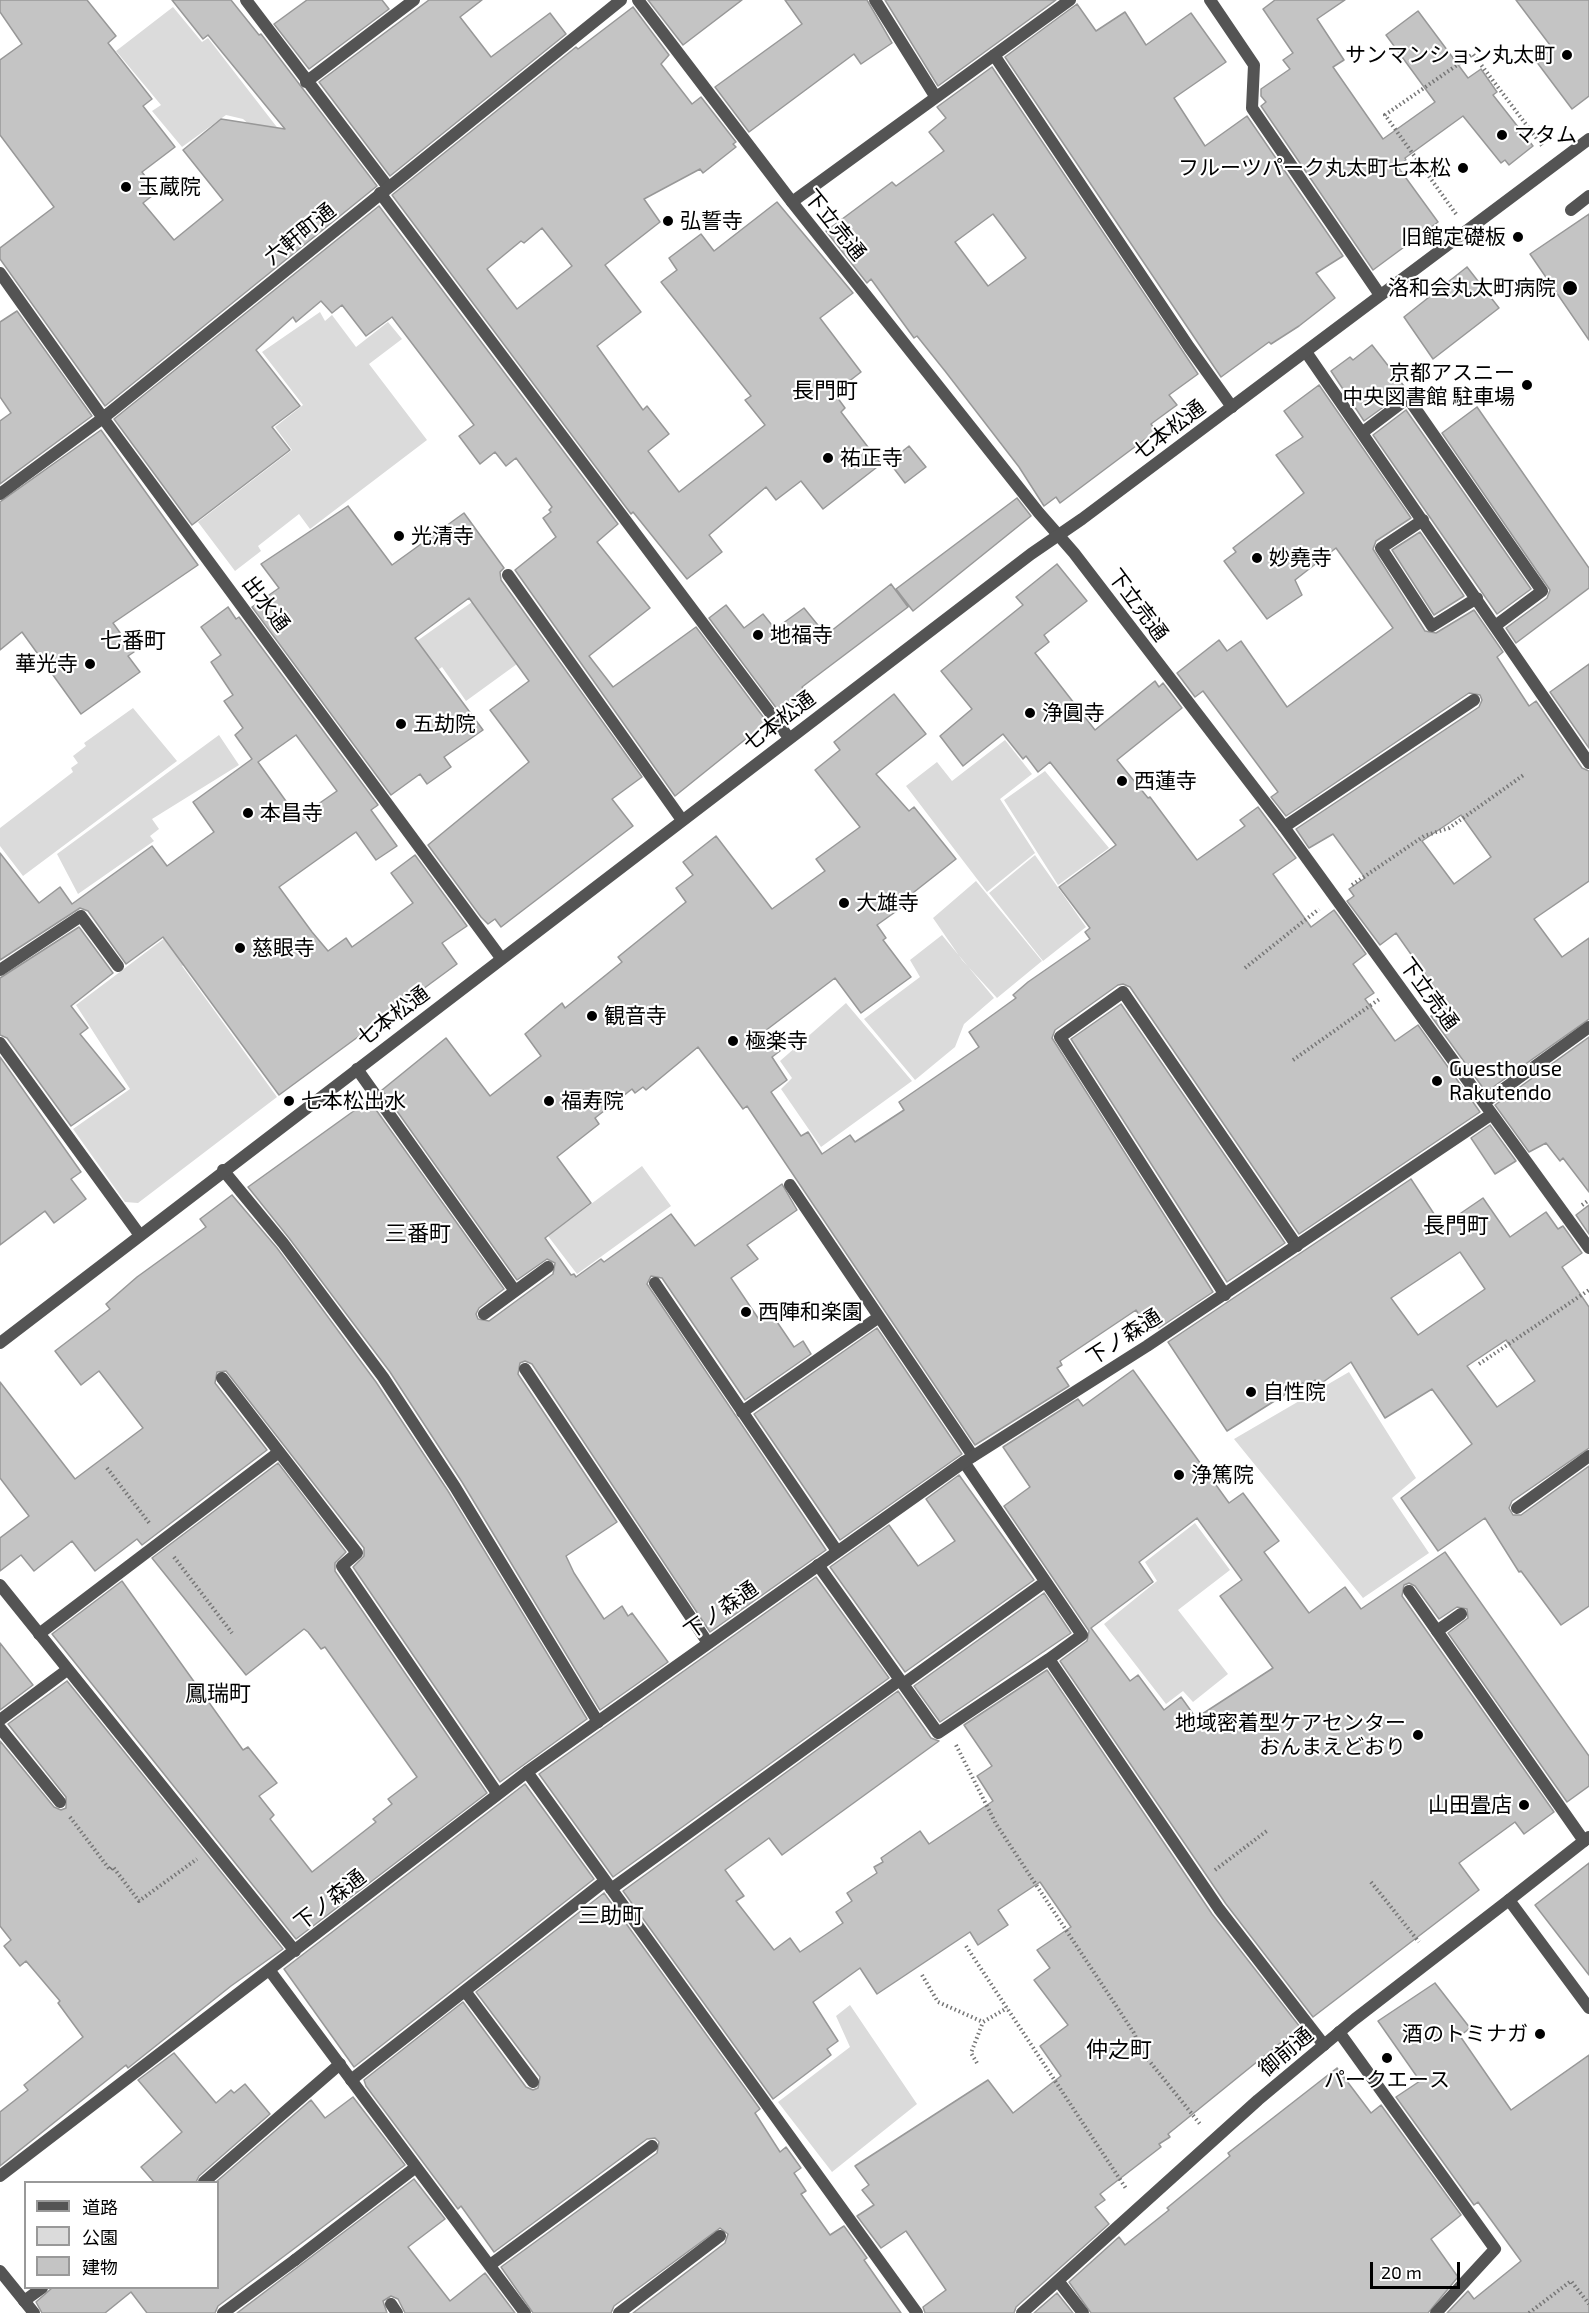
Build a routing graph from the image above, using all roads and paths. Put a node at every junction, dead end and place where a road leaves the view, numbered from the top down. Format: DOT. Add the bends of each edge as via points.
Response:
graph roads {
  1 [pos="246,0"];
  2 [pos="414,0"];
  3 [pos="621,0"];
  4 [pos="638,0"];
  5 [pos="875,0"];
  6 [pos="1070,0"];
  7 [pos="1210,0"];
  8 [pos="994,55"];
  9 [pos="306,82"];
  10 [pos="935,96"];
  11 [pos="1588,142"];
  12 [pos="1544,149"];
  13 [pos="384,190"];
  14 [pos="1589,196"];
  15 [pos="792,202"];
  16 [pos="1571,210"];
  17 [pos="1456,215"];
  18 [pos="0,273"];
  19 [pos="1380,295"];
  20 [pos="1306,352"];
  21 [pos="1232,407"];
  22 [pos="104,418"];
  23 [pos="1363,432"];
  24 [pos="0,494"];
  25 [pos="1423,520"];
  26 [pos="1059,535"];
  27 [pos="508,575"];
  28 [pos="1477,598"];
  29 [pos="1496,626"];
  30 [pos="1474,700"];
  31 [pos="789,738"];
  32 [pos="1589,763"];
  33 [pos="1525,774"];
  34 [pos="682,820"];
  35 [pos="1284,827"];
  36 [pos="1334,897"];
  37 [pos="501,958"];
  38 [pos="118,966"];
  39 [pos="1245,968"];
  40 [pos="0,970"];
  41 [pos="1399,986"];
  42 [pos="1589,1027"];
  43 [pos="0,1043"];
  44 [pos="1293,1060"];
  45 [pos="357,1069"];
  46 [pos="1484,1103"];
  47 [pos="1492,1114"];
  48 [pos="223,1170"];
  49 [pos="790,1185"];
  50 [pos="140,1234"];
  51 [pos="1297,1246"];
  52 [pos="1589,1248"];
  53 [pos="548,1267"];
  54 [pos="655,1283"];
  55 [pos="1589,1290"];
  56 [pos="515,1291"];
  57 [pos="1225,1294"];
  58 [pos="484,1314"];
  59 [pos="879,1317"];
  60 [pos="0,1343"];
  61 [pos="1479,1364"];
  62 [pos="525,1369"];
  63 [pos="222,1377"];
  64 [pos="742,1412"];
  65 [pos="279,1452"];
  66 [pos="1589,1456"];
  67 [pos="969,1459"];
  68 [pos="1517,1508"];
  69 [pos="837,1551"];
  70 [pos="818,1565"];
  71 [pos="1045,1582"];
  72 [pos="0,1586"];
  73 [pos="1409,1591"];
  74 [pos="1461,1614"];
  75 [pos="1437,1630"];
  76 [pos="39,1634"];
  77 [pos="708,1643"];
  78 [pos="1049,1659"];
  79 [pos="67,1670"];
  80 [pos="901,1682"];
  81 [pos="0,1720"];
  82 [pos="598,1722"];
  83 [pos="0,1728"];
  84 [pos="947,1728"];
  85 [pos="527,1772"];
  86 [pos="497,1793"];
  87 [pos="60,1802"];
  88 [pos="1268,1830"];
  89 [pos="1587,1839"];
  90 [pos="212,1848"];
  91 [pos="1200,1882"];
  92 [pos="1371,1882"];
  93 [pos="608,1885"];
  94 [pos="1509,1900"];
  95 [pos="966,1946"];
  96 [pos="295,1951"];
  97 [pos="1433,1959"];
  98 [pos="270,1971"];
  99 [pos="922,1976"];
  100 [pos="465,1991"];
  101 [pos="1589,2007"];
  102 [pos="1007,2008"];
  103 [pos="983,2022"];
  104 [pos="1339,2032"];
  105 [pos="1324,2045"];
  106 [pos="976,2063"];
  107 [pos="340,2064"];
  108 [pos="351,2080"];
  109 [pos="533,2082"];
  110 [pos="1215,2139"];
  111 [pos="652,2146"];
  112 [pos="416,2167"];
  113 [pos="0,2176"];
  114 [pos="205,2181"];
  115 [pos="1139,2208"];
  116 [pos="720,2236"];
  117 [pos="490,2265"];
  118 [pos="0,2271"];
  119 [pos="1059,2282"];
  120 [pos="41,2289"];
  121 [pos="24,2301"];
  122 [pos="1589,2304"];
  123 [pos="34,2313"];
  124 [pos="223,2313"];
  125 [pos="525,2313"];
  126 [pos="619,2313"];
  127 [pos="917,2313"];
  128 [pos="1022,2313"];
  129 [pos="1083,2313"];
  130 [pos="1436,2313"];
  131 [pos="1529,2313"];
  1 -- 9 [label="street"];
  2 -- 9 [label="street"];
  3 -- 13 [label="street, 六軒町通"];
  4 -- 15 [label="street, 下立売通"];
  5 -- 10 [label="street"];
  6 -- 8 [label="street"];
  7 -- 19 [label="street" via="1254,65 1252,108"];
  8 -- 10 [label="street"];
  8 -- 21 [label="street"];
  9 -- 13 [label="street"];
  10 -- 15 [label="street"];
  11 -- 19 [label="street, 七本松通"];
  12 -- 17 [label="path" via="1473,54 1385,115"];
  13 -- 22 [label="street, 六軒町通"];
  13 -- 31 [label="street"];
  14 -- 16 [label="street"];
  15 -- 26 [label="street, 下立売通"];
  18 -- 22 [label="street, 出水通"];
  19 -- 20 [label="street, 七本松通"];
  20 -- 21 [label="street, 七本松通"];
  20 -- 23 [label="street"];
  21 -- 26 [label="street, 七本松通"];
  22 -- 24 [label="street, 六軒町通"];
  22 -- 37 [label="street, 出水通"];
  23 -- 25 [label="street"];
  23 -- 29 [label="street" via="1408,398 1542,591"];
  25 -- 28 [label="street"];
  25 -- 28 [label="street" via="1381,548 1432,626"];
  26 -- 31 [label="street, 七本松通"];
  26 -- 35 [label="street, 下立売通"];
  27 -- 34 [label="street"];
  28 -- 29 [label="street"];
  29 -- 32 [label="street"];
  30 -- 35 [label="street"];
  31 -- 34 [label="street, 七本松通"];
  33 -- 36 [label="path" via="1449,828 1424,836"];
  34 -- 37 [label="street, 七本松通"];
  35 -- 36 [label="street, 下立売通"];
  36 -- 39 [label="path"];
  36 -- 41 [label="street, 下立売通"];
  37 -- 45 [label="street, 七本松通"];
  38 -- 40 [label="street" via="81,916"];
  41 -- 44 [label="path"];
  41 -- 46 [label="street, 下立売通"];
  42 -- 46 [label="street"];
  43 -- 50 [label="street"];
  45 -- 48 [label="street, 七本松通"];
  45 -- 56 [label="street"];
  46 -- 47 [label="street, 下立売通"];
  47 -- 51 [label="street, 下ノ森通"];
  47 -- 52 [label="street, 下立売通"];
  48 -- 50 [label="street, 七本松通"];
  48 -- 82 [label="street" via="383,1377"];
  49 -- 59 [label="street"];
  50 -- 60 [label="street, 七本松通"];
  51 -- 57 [label="street, 下ノ森通"];
  51 -- 57 [label="street" via="1123,992 1060,1037"];
  53 -- 56 [label="street"];
  54 -- 64 [label="street"];
  55 -- 61 [label="path"];
  56 -- 58 [label="street"];
  57 -- 67 [label="street, 下ノ森通"];
  59 -- 64 [label="street"];
  59 -- 67 [label="street"];
  62 -- 77 [label="street"];
  63 -- 65 [label="street"];
  64 -- 69 [label="street"];
  65 -- 76 [label="street"];
  65 -- 86 [label="street" via="357,1553 342,1566"];
  66 -- 68 [label="street"];
  67 -- 69 [label="street, 下ノ森通"];
  67 -- 71 [label="street"];
  69 -- 70 [label="street, 下ノ森通"];
  70 -- 77 [label="street, 下ノ森通"];
  70 -- 80 [label="street"];
  71 -- 78 [label="street" via="1082,1635"];
  71 -- 80 [label="street"];
  72 -- 76 [label="street"];
  73 -- 75 [label="street"];
  74 -- 75 [label="street"];
  75 -- 89 [label="street"];
  76 -- 79 [label="street"];
  77 -- 82 [label="street, 下ノ森通"];
  78 -- 84 [label="street"];
  78 -- 91 [label="street"];
  79 -- 81 [label="street"];
  79 -- 90 [label="street"];
  80 -- 84 [label="street" via="938,1733"];
  80 -- 93 [label="street"];
  82 -- 85 [label="street, 下ノ森通"];
  83 -- 87 [label="street"];
  84 -- 110 [label="path" via="996,1824 1134,2033 1142,2052"];
  85 -- 86 [label="street, 下ノ森通"];
  85 -- 93 [label="street"];
  86 -- 96 [label="street, 下ノ森通"];
  87 -- 90 [label="path" via="110,1870 113,1867 139,1901"];
  88 -- 91 [label="path"];
  89 -- 94 [label="street, 御前通"];
  90 -- 96 [label="street"];
  91 -- 105 [label="street"];
  92 -- 97 [label="path"];
  93 -- 100 [label="street"];
  93 -- 127 [label="street"];
  94 -- 97 [label="street, 御前通"];
  94 -- 101 [label="street"];
  95 -- 102 [label="path"];
  96 -- 98 [label="street, 下ノ森通"];
  97 -- 104 [label="street, 御前通"];
  98 -- 107 [label="street"];
  98 -- 113 [label="street, 下ノ森通"];
  99 -- 103 [label="path" via="938,2002"];
  100 -- 108 [label="street"];
  100 -- 109 [label="street"];
  102 -- 103 [label="path"];
  102 -- 115 [label="path"];
  103 -- 106 [label="path" via="971,2053"];
  104 -- 105 [label="street, 御前通"];
  104 -- 130 [label="street" via="1496,2249"];
  105 -- 110 [label="street, 御前通"];
  107 -- 108 [label="street"];
  107 -- 114 [label="street"];
  108 -- 112 [label="street"];
  110 -- 115 [label="street, 御前通"];
  111 -- 117 [label="street"];
  112 -- 117 [label="street"];
  112 -- 124 [label="street"];
  115 -- 119 [label="street, 御前通"];
  116 -- 126 [label="street"];
  117 -- 125 [label="street"];
  118 -- 121 [label="street"];
  119 -- 128 [label="street, 御前通"];
  119 -- 129 [label="street"];
  120 -- 121 [label="street"];
  121 -- 123 [label="street"];
  122 -- 131 [label="path" via="1571,2281"];
}
